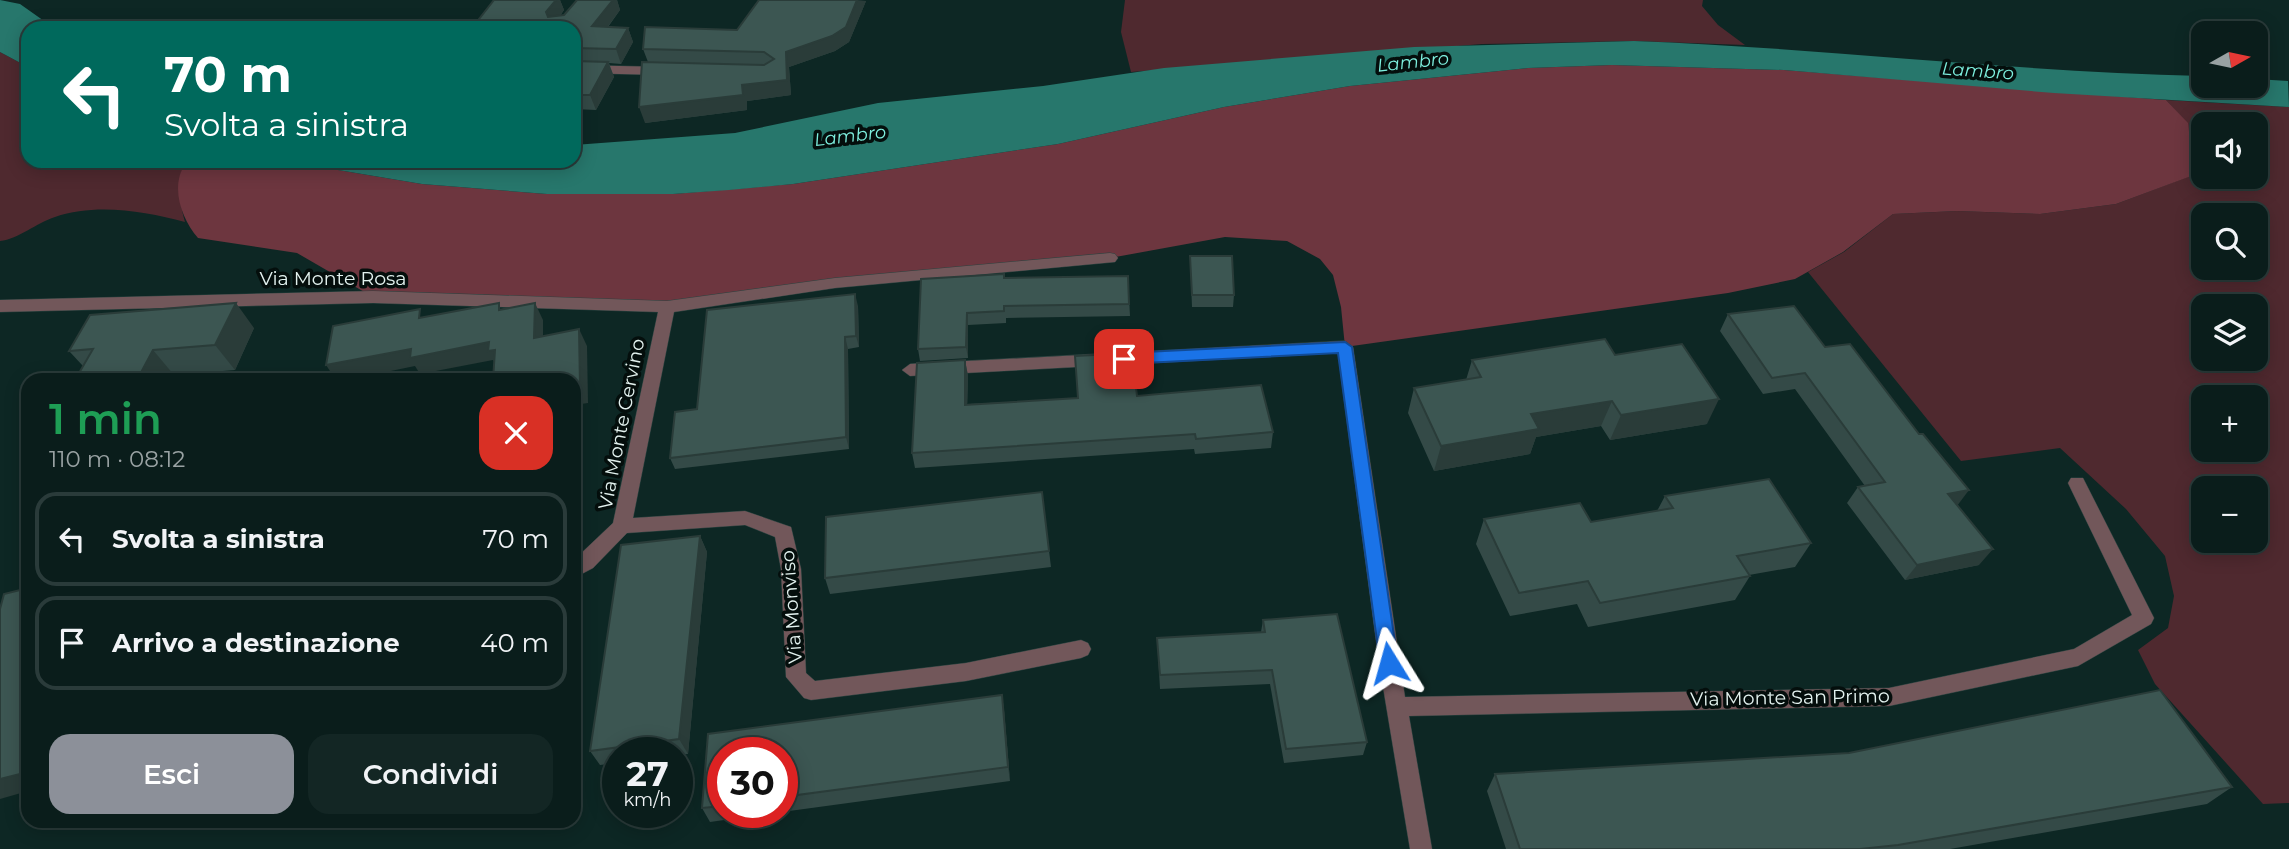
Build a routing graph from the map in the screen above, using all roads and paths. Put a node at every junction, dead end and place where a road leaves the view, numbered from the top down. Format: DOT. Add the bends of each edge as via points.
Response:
graph roads {
  1 [pos="581,69"];
  2 [pos="685,72"];
  3 [pos="1110,258"];
  4 [pos="0,306"];
  5 [pos="667,307"];
  6 [pos="910,370"];
  7 [pos="2077,483"];
  8 [pos="622,526"];
  9 [pos="581,565"];
  10 [pos="1081,649"];
  11 [pos="1396,706"];
  12 [pos="1421,849"];
  1 -- 2 [label="street"];
  3 -- 5 [label="street, Via Monte Rosa" via="835,283"];
  4 -- 5 [label="street, Via Monte Rosa" via="373,297"];
  5 -- 8 [label="street, Via Monte Cervino"];
  6 -- 11 [label="street" via="1345,347"];
  7 -- 11 [label="street, Via Monte San Primo" via="2144,618 2078,657 1889,697"];
  8 -- 9 [label="street, Via Monte Cervino"];
  8 -- 10 [label="street, Via Monviso" via="745,519 784,533 791,569 796,677 811,691 966,672"];
  11 -- 12 [label="street"];
}
